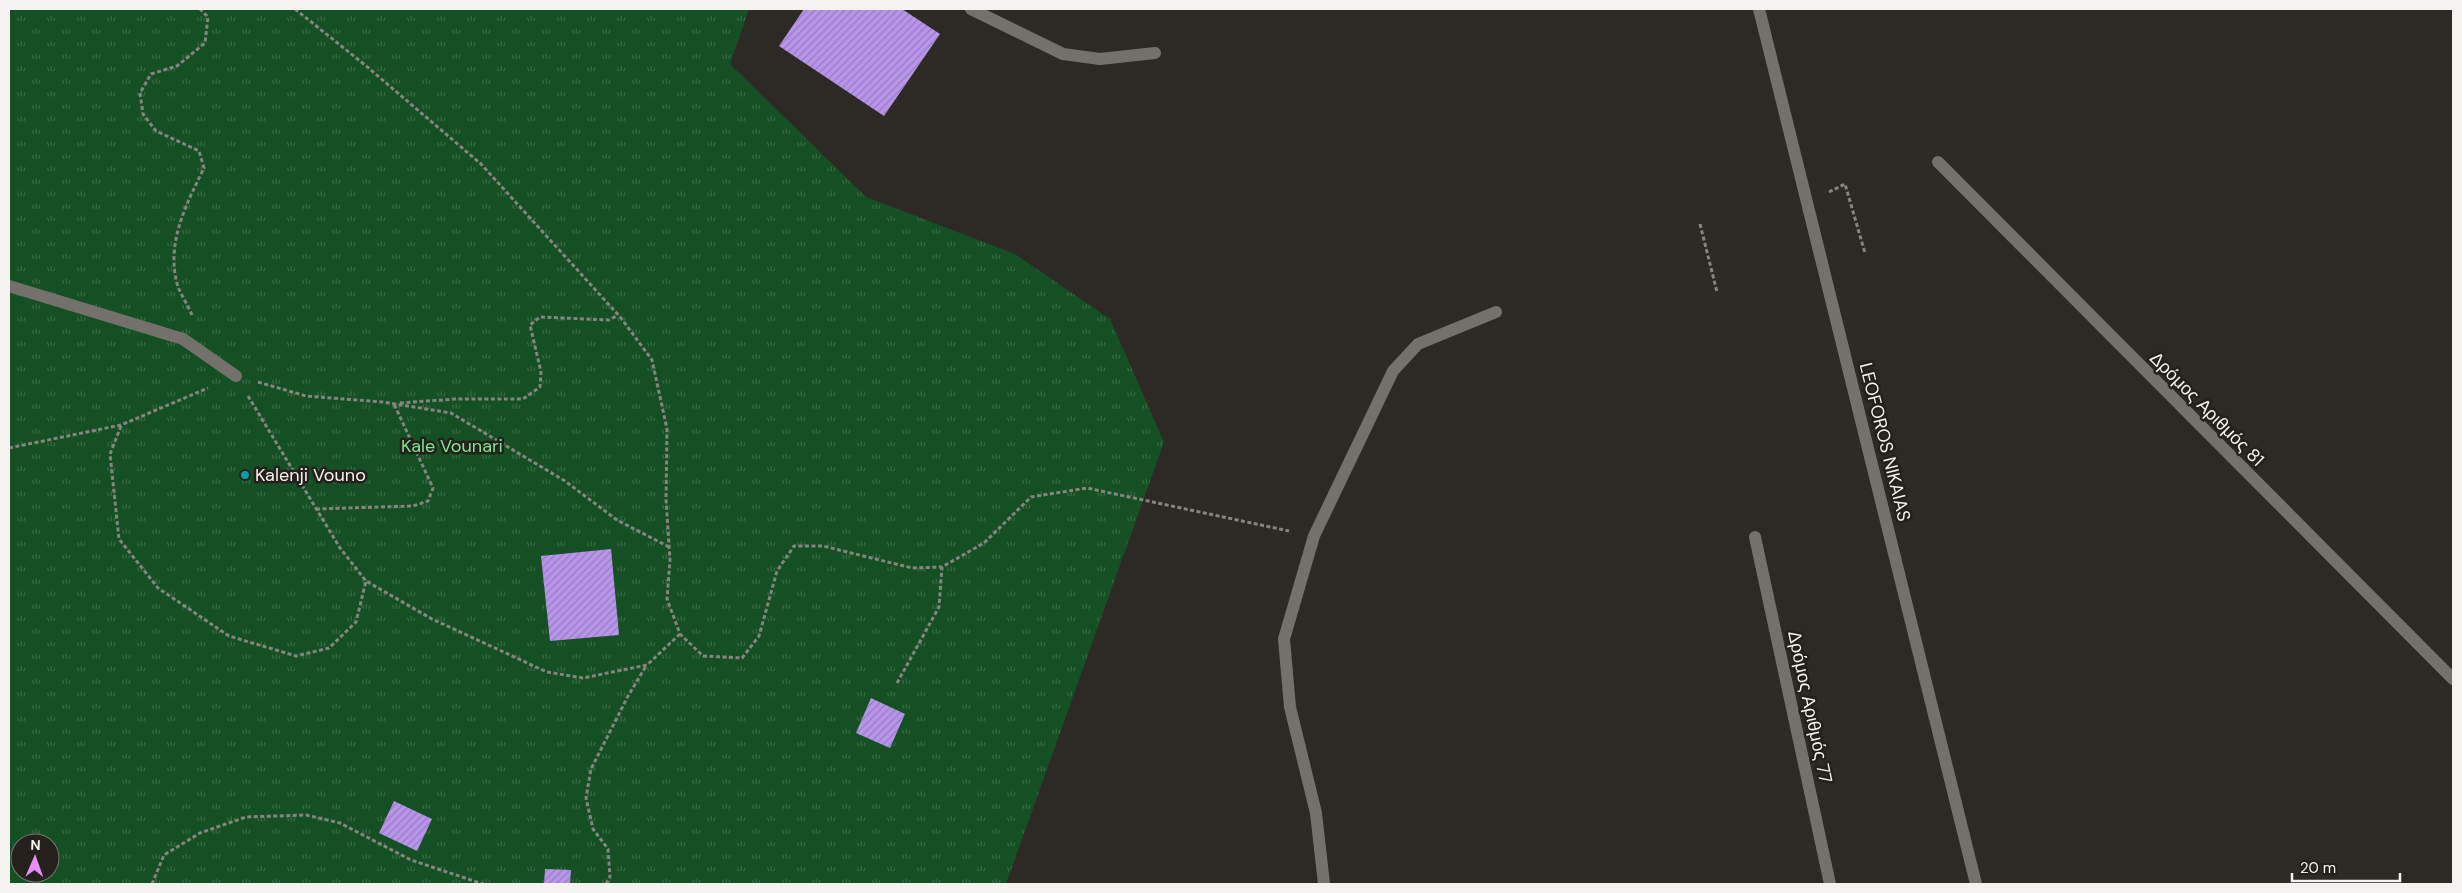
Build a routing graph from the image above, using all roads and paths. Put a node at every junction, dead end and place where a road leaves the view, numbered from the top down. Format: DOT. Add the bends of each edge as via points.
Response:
graph roads {
  1 [pos="200,9"];
  2 [pos="295,9"];
  3 [pos="971,9"];
  4 [pos="1759,9"];
  5 [pos="1155,53"];
  6 [pos="1938,162"];
  7 [pos="1824,194"];
  8 [pos="1700,224"];
  9 [pos="1864,253"];
  10 [pos="9,286"];
  11 [pos="1717,292"];
  12 [pos="1496,312"];
  13 [pos="618,315"];
  14 [pos="201,352"];
  15 [pos="236,376"];
  16 [pos="394,404"];
  17 [pos="121,426"];
  18 [pos="9,448"];
  19 [pos="316,509"];
  20 [pos="1314,536"];
  21 [pos="1755,536"];
  22 [pos="669,547"];
  23 [pos="942,568"];
  24 [pos="366,581"];
  25 [pos="680,634"];
  26 [pos="647,665"];
  27 [pos="2453,679"];
  28 [pos="898,683"];
  29 [pos="152,884"];
  30 [pos="483,884"];
  31 [pos="606,884"];
  32 [pos="1324,884"];
  33 [pos="1830,884"];
  34 [pos="1976,884"];
  1 -- 14 [label="path" via="208,17 205,43 177,66 151,74 140,93 143,114 156,131 199,150 204,168 182,212 173,252 178,286 195,321"];
  2 -- 13 [label="path" via="481,164"];
  3 -- 5 [label="street" via="1062,54 1100,59"];
  4 -- 34 [label="street, LEOFOROS NIKAIAS"];
  6 -- 27 [label="street, Δρόμος Αριθμός 81"];
  7 -- 9 [label="path" via="1845,184"];
  8 -- 11 [label="path"];
  10 -- 14 [label="street" via="183,339"];
  12 -- 20 [label="street" via="1418,344 1394,371"];
  13 -- 16 [label="path" via="609,320 540,317 530,325 541,372 540,387 523,399 455,399"];
  13 -- 22 [label="path" via="652,360 665,420"];
  14 -- 15 [label="street"];
  15 -- 16 [label="path" via="306,396"];
  15 -- 17 [label="path"];
  15 -- 19 [label="path"];
  16 -- 19 [label="path" via="433,488 428,501 413,506"];
  16 -- 22 [label="path" via="451,413 566,481 617,520"];
  17 -- 18 [label="path"];
  17 -- 24 [label="path" via="110,454 119,539 158,588 229,636 296,656 329,648 356,622"];
  19 -- 24 [label="path" via="340,548"];
  20 -- 23 [label="path" via="1087,488 1031,497 984,543"];
  20 -- 32 [label="street" via="1284,639 1290,707 1316,813"];
  21 -- 33 [label="street, Δρόμος Αριθμός 77"];
  22 -- 25 [label="path" via="667,599"];
  23 -- 25 [label="path" via="912,568 823,546 794,546 777,571 760,636 742,658 703,656"];
  23 -- 28 [label="path" via="939,606"];
  24 -- 26 [label="path" via="432,619 547,672 583,678"];
  25 -- 26 [label="path"];
  26 -- 31 [label="path" via="591,769 586,798 593,829 608,849 610,877"];
  29 -- 30 [label="path" via="164,855 200,833 246,817 306,815 340,823 411,860"];
}
